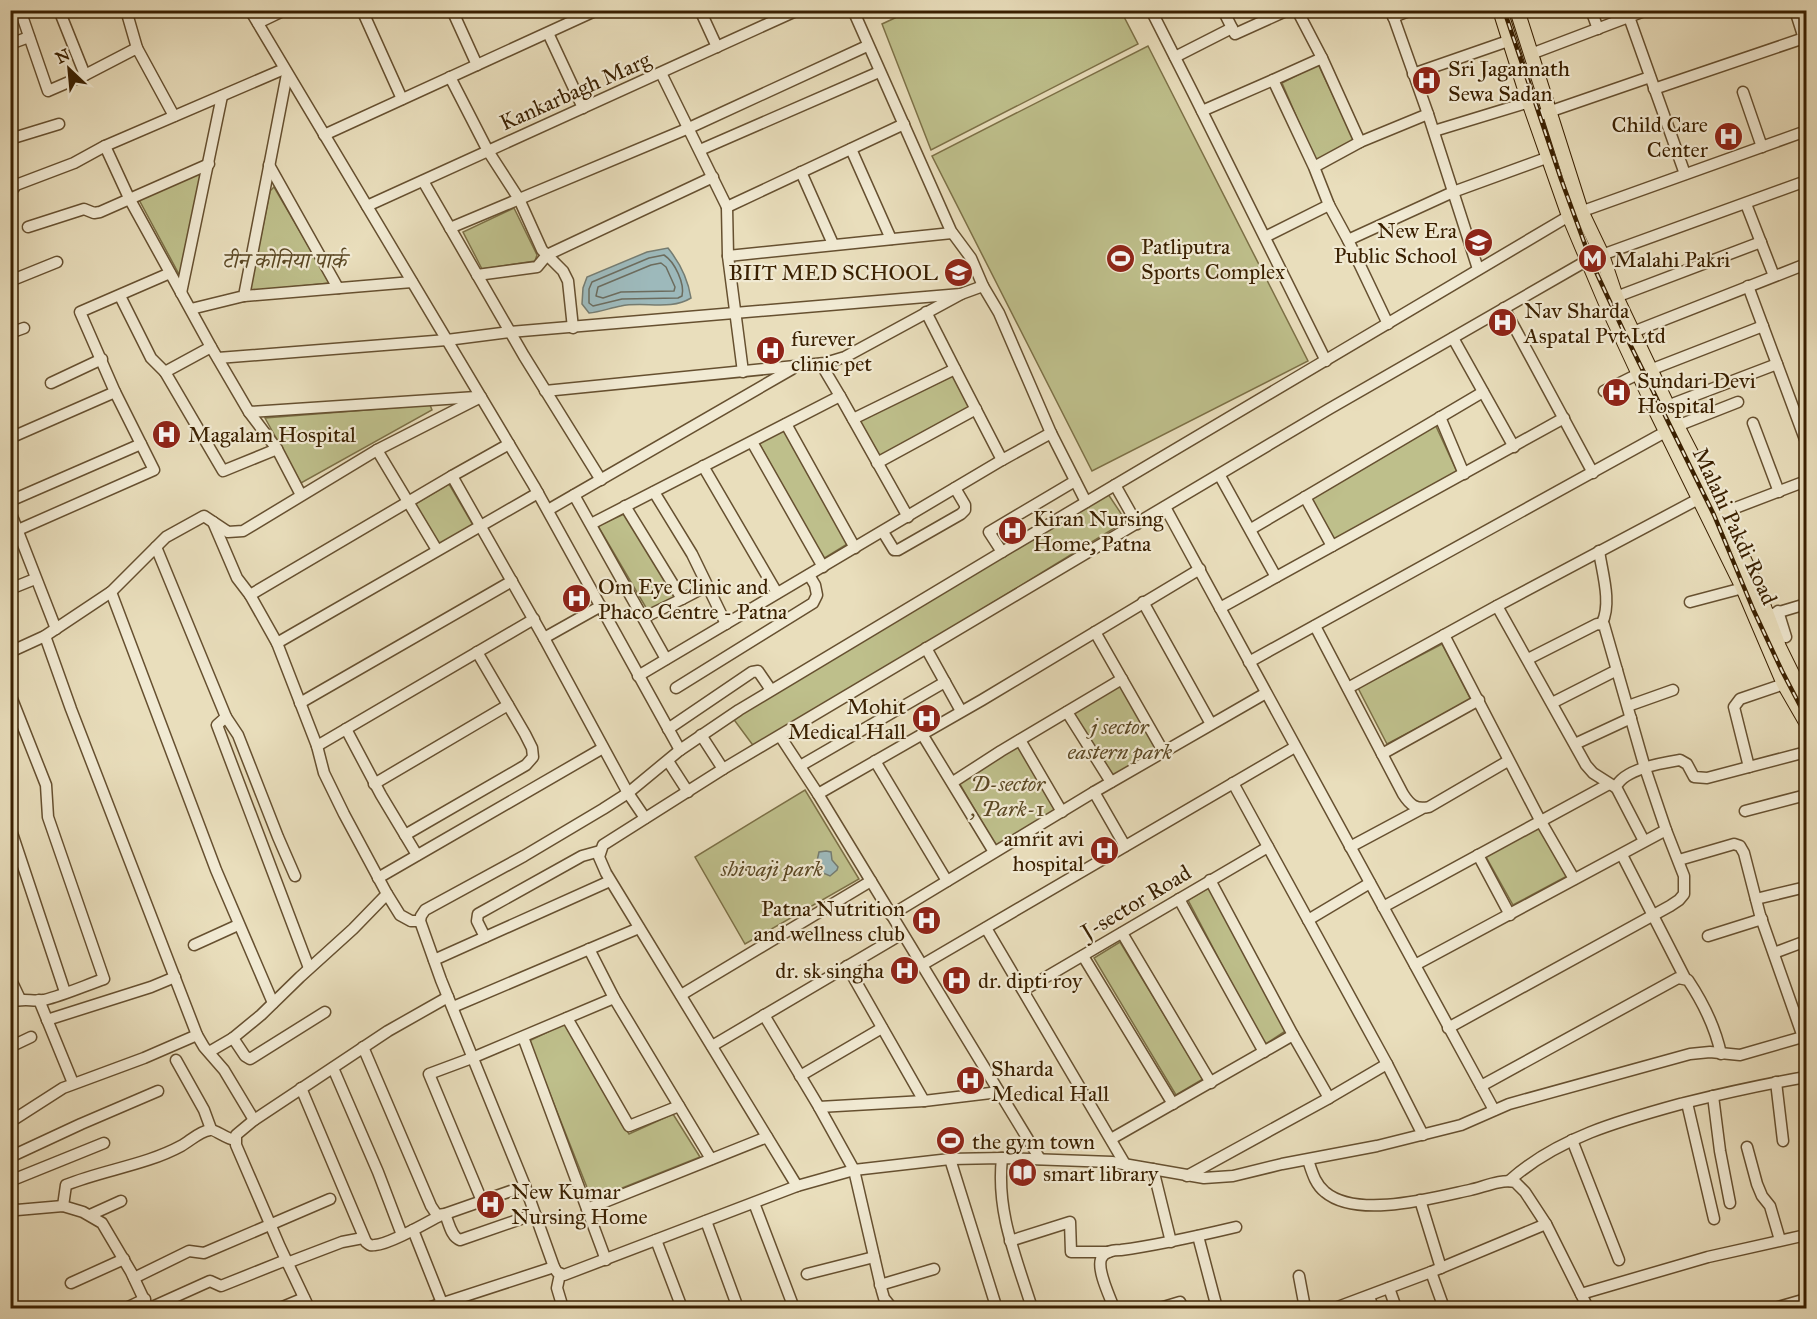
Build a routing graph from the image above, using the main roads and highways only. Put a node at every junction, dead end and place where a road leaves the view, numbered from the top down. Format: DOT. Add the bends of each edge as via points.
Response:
graph roads {
  1 [pos="1500,10"];
  2 [pos="1517,10"];
  3 [pos="1555,162"];
  4 [pos="1595,257"];
  5 [pos="1644,372"];
  6 [pos="1672,429"];
  7 [pos="1705,496"];
  8 [pos="1805,706"];
  1 -- 3 [label="main road, Malahi Pakdi Road" via="1534,117"];
  2 -- 3 [label="main road" via="1549,112"];
  3 -- 4 [label="main road, Malahi Pakdi Road"];
  4 -- 5 [label="main road, Malahi Pakdi Road"];
  4 -- 5 [label="main road, Malahi Pakdi Road" via="1633,332"];
  5 -- 6 [label="main road, Malahi Pakdi Road"];
  5 -- 6 [label="main road, Malahi Pakdi Road" via="1667,406"];
  6 -- 7 [label="main road, Malahi Pakdi Road"];
  7 -- 8 [label="main road, Malahi Pakdi Road" via="1784,684"];
  7 -- 8 [label="main road, Malahi Pakdi Road" via="1722,513 1772,613"];
}
